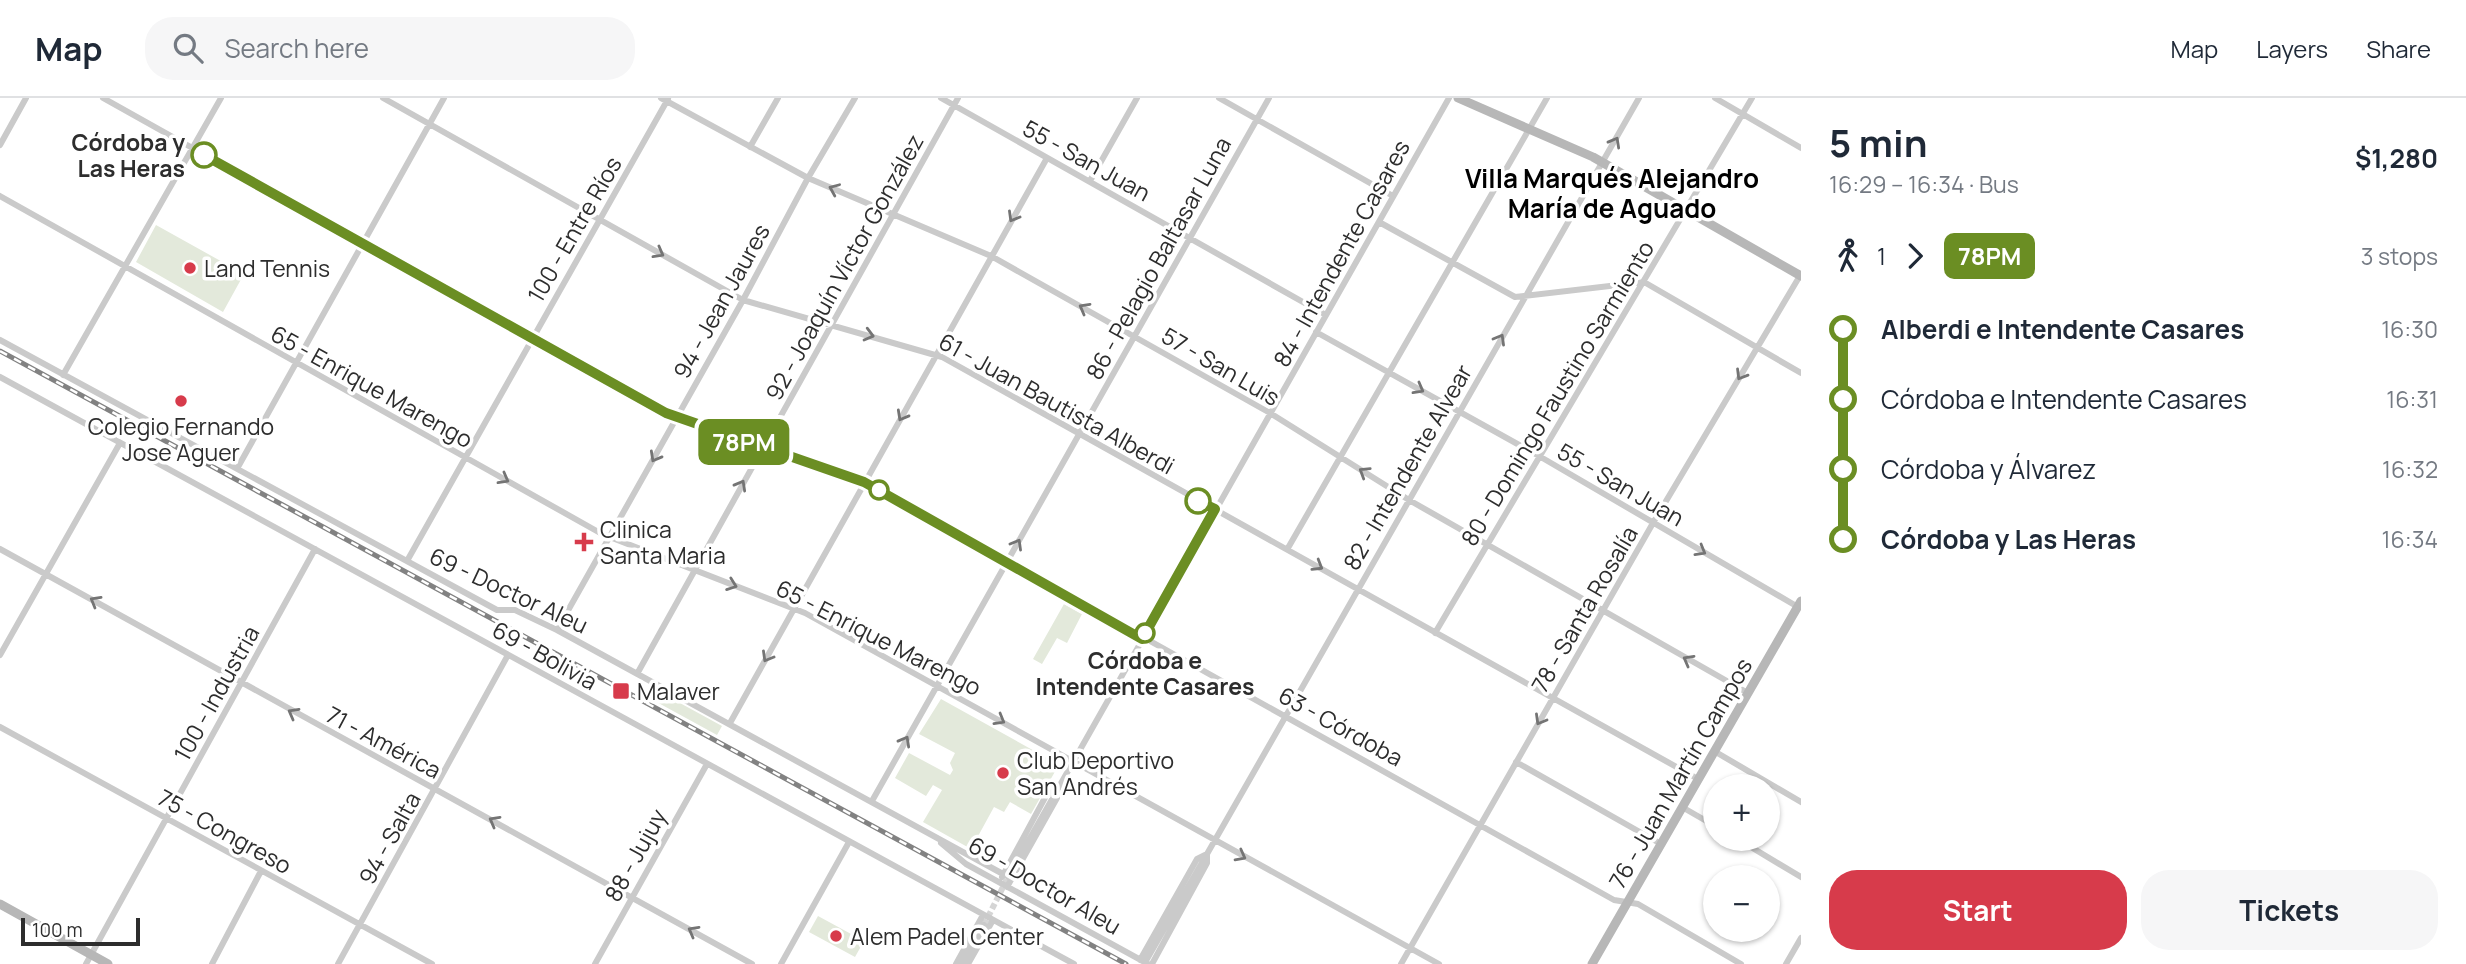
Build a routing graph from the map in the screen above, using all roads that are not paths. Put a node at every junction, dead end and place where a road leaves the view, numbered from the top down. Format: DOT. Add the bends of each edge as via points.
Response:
graph roads {
  1 [pos="26,98"];
  2 [pos="103,98"];
  3 [pos="221,98"];
  4 [pos="383,98"];
  5 [pos="444,98"];
  6 [pos="778,98"];
  7 [pos="855,98"];
  8 [pos="941,98"];
  9 [pos="958,98"];
  10 [pos="1137,98"];
  11 [pos="1219,98"];
  12 [pos="1269,98"];
  13 [pos="1449,98"];
  14 [pos="1458,98"];
  15 [pos="1547,98"];
  16 [pos="1639,98"];
  17 [pos="1715,98"];
  18 [pos="1752,98"];
  19 [pos="665,99"];
  20 [pos="954,106"];
  21 [pos="1743,114"];
  22 [pos="1257,119"];
  23 [pos="429,124"];
  24 [pos="1529,129"];
  25 [pos="0,145"];
  26 [pos="750,147"];
  27 [pos="1801,148"];
  28 [pos="193,149"];
  29 [pos="1047,158"];
  30 [pos="1603,163"];
  31 [pos="808,178"];
  32 [pos="1090,181"];
  33 [pos="1393,195"];
  34 [pos="0,196"];
  35 [pos="1687,210"];
  36 [pos="894,215"];
  37 [pos="599,219"];
  38 [pos="1379,222"];
  39 [pos="1190,236"];
  40 [pos="362,242"];
  41 [pos="991,256"];
  42 [pos="1452,262"];
  43 [pos="126,268"];
  44 [pos="1801,275"];
  45 [pos="1644,282"];
  46 [pos="1522,299"];
  47 [pos="743,300"];
  48 [pos="1326,315"];
  49 [pos="833,325"];
  50 [pos="1316,332"];
  51 [pos="1134,336"];
  52 [pos="532,337"];
  53 [pos="0,340"];
  54 [pos="1757,348"];
  55 [pos="936,355"];
  56 [pos="295,362"];
  57 [pos="1389,372"];
  58 [pos="1801,373"];
  59 [pos="63,375"];
  60 [pos="0,377"];
  61 [pos="1459,412"];
  62 [pos="1270,414"];
  63 [pos="676,418"];
  64 [pos="1079,435"];
  65 [pos="120,443"];
  66 [pos="762,448"];
  67 [pos="1539,456"];
  68 [pos="466,458"];
  69 [pos="1341,458"];
  70 [pos="238,467"];
  71 [pos="864,482"];
  72 [pos="1409,500"];
  73 [pos="1215,509"];
  74 [pos="1653,523"];
  75 [pos="609,538"];
  76 [pos="1486,545"];
  77 [pos="1288,548"];
  78 [pos="0,549"];
  79 [pos="315,549"];
  80 [pos="407,561"];
  81 [pos="1006,562"];
  82 [pos="693,570"];
  83 [pos="46,574"];
  84 [pos="1357,590"];
  85 [pos="1799,604"];
  86 [pos="795,608"];
  87 [pos="1602,612"];
  88 [pos="557,630"];
  89 [pos="1435,633"];
  90 [pos="1142,639"];
  91 [pos="0,655"];
  92 [pos="508,655"];
  93 [pos="637,674"];
  94 [pos="240,684"];
  95 [pos="937,684"];
  96 [pos="1748,693"];
  97 [pos="1552,699"];
  98 [pos="1285,715"];
  99 [pos="730,723"];
  100 [pos="0,727"];
  101 [pos="1714,751"];
  102 [pos="1072,761"];
  103 [pos="1516,762"];
  104 [pos="707,764"];
  105 [pos="1698,779"];
  106 [pos="437,790"];
  107 [pos="1055,791"];
  108 [pos="872,801"];
  109 [pos="1801,802"];
  110 [pos="1682,807"];
  111 [pos="167,818"];
  112 [pos="1703,819"];
  113 [pos="1481,825"];
  114 [pos="928,832"];
  115 [pos="1213,841"];
  116 [pos="849,842"];
  117 [pos="1661,844"];
  118 [pos="1758,851"];
  119 [pos="1207,854"];
  120 [pos="261,871"];
  121 [pos="1005,876"];
  122 [pos="1801,877"];
  123 [pos="999,882"];
  124 [pos="1007,887"];
  125 [pos="632,897"];
  126 [pos="1627,902"];
  127 [pos="0,904"];
  128 [pos="983,915"];
  129 [pos="993,920"];
  130 [pos="360,925"];
  131 [pos="984,925"];
  132 [pos="1801,938"];
  133 [pos="1411,948"];
  134 [pos="89,960"];
  135 [pos="1147,962"];
  136 [pos="108,964"];
  137 [pos="212,964"];
  138 [pos="338,964"];
  139 [pos="432,964"];
  140 [pos="595,964"];
  141 [pos="752,964"];
  142 [pos="781,964"];
  143 [pos="956,964"];
  144 [pos="962,964"];
  145 [pos="968,964"];
  146 [pos="1074,964"];
  147 [pos="1401,964"];
  148 [pos="1439,964"];
  149 [pos="1592,964"];
  150 [pos="1741,964"];
  151 [pos="1786,964"];
  1 -- 25 [label="street"];
  2 -- 28 [label="street, 63 - Córdoba"];
  3 -- 28 [label="street"];
  4 -- 23 [label="street, 61 - Juan Bautista Alberdi"];
  5 -- 23 [label="street"];
  6 -- 26 [label="street"];
  7 -- 31 [label="street, 94 - Jean Jaures"];
  8 -- 20 [label="street, 55 - San Juan"];
  9 -- 20 [label="street, 92 - Joaquín Víctor González"];
  10 -- 32 [label="street"];
  11 -- 22 [label="street"];
  12 -- 22 [label="street, 86 - Pelagio Baltasar Luna"];
  13 -- 33 [label="street, 84 - Intendente Casares"];
  14 -- 24 [label="street"];
  15 -- 24 [label="street"];
  30 -- 16 [label="street, 82 - Intendente Alvear, one-way"];
  17 -- 21 [label="street"];
  18 -- 21 [label="street, 80 - Domingo Faustino Sarmiento"];
  19 -- 26 [label="street, 57 - San Luis"];
  19 -- 37 [label="street, 100 - Entre Ríos"];
  20 -- 29 [label="street, 55 - San Juan"];
  20 -- 36 [label="street, 92 - Joaquín Víctor González"];
  21 -- 27 [label="street"];
  21 -- 35 [label="street, 80 - Domingo Faustino Sarmiento"];
  22 -- 33 [label="street"];
  22 -- 39 [label="street, 86 - Pelagio Baltasar Luna"];
  23 -- 37 [label="street, 61 - Juan Bautista Alberdi"];
  23 -- 40 [label="street"];
  24 -- 30 [label="street"];
  24 -- 42 [label="street"];
  26 -- 31 [label="street, 57 - San Luis"];
  28 -- 40 [label="street, 63 - Córdoba"];
  28 -- 43 [label="street"];
  29 -- 32 [label="street, 55 - San Juan"];
  29 -- 41 [label="street, one-way"];
  30 -- 35 [label="street"];
  30 -- 46 [label="street, 82 - Intendente Alvear"];
  36 -- 31 [label="street, 57 - San Luis, one-way"];
  31 -- 47 [label="street, 94 - Jean Jaures"];
  32 -- 39 [label="street, 55 - San Juan"];
  33 -- 38 [label="street, 84 - Intendente Casares"];
  34 -- 43 [label="street, 65 - Enrique Marengo"];
  35 -- 44 [label="street"];
  35 -- 45 [label="street, 80 - Domingo Faustino Sarmiento"];
  36 -- 41 [label="street, 57 - San Luis"];
  36 -- 49 [label="street, 92 - Joaquín Víctor González"];
  37 -- 47 [label="street, 61 - Juan Bautista Alberdi, one-way"];
  37 -- 52 [label="street, 100 - Entre Ríos"];
  38 -- 42 [label="street"];
  38 -- 48 [label="street, 84 - Intendente Casares"];
  39 -- 48 [label="street, 55 - San Juan"];
  39 -- 51 [label="street, 86 - Pelagio Baltasar Luna"];
  40 -- 52 [label="street, 63 - Córdoba"];
  40 -- 56 [label="street"];
  51 -- 41 [label="street, 57 - San Luis, one-way"];
  41 -- 55 [label="street"];
  42 -- 46 [label="street"];
  42 -- 57 [label="street"];
  43 -- 56 [label="street, 65 - Enrique Marengo"];
  43 -- 59 [label="street"];
  44 -- 54 [label="street, 78 - Santa Rosalía"];
  45 -- 46 [label="street"];
  45 -- 54 [label="street"];
  45 -- 67 [label="street, 80 - Domingo Faustino Sarmiento"];
  61 -- 46 [label="street, 82 - Intendente Alvear, one-way"];
  47 -- 49 [label="street, 61 - Juan Bautista Alberdi"];
  47 -- 63 [label="street, 94 - Jean Jaures"];
  48 -- 50 [label="street, 84 - Intendente Casares"];
  49 -- 55 [label="street, 61 - Juan Bautista Alberdi, one-way"];
  49 -- 66 [label="street, 92 - Joaquín Víctor González"];
  50 -- 57 [label="street, 55 - San Juan"];
  50 -- 62 [label="street, 84 - Intendente Casares"];
  51 -- 62 [label="street, 57 - San Luis"];
  51 -- 64 [label="street, 86 - Pelagio Baltasar Luna"];
  52 -- 63 [label="street, 63 - Córdoba"];
  52 -- 68 [label="street, 100 - Entre Ríos"];
  53 -- 59 [label="street, 69 - Doctor Aleu"];
  54 -- 58 [label="street"];
  54 -- 74 [label="street, 78 - Santa Rosalía, one-way"];
  55 -- 64 [label="street, 61 - Juan Bautista Alberdi"];
  55 -- 71 [label="street, one-way"];
  56 -- 68 [label="street, 65 - Enrique Marengo"];
  56 -- 70 [label="street"];
  57 -- 61 [label="street, 55 - San Juan, one-way"];
  57 -- 69 [label="street"];
  59 -- 70 [label="street, 69 - Doctor Aleu"];
  60 -- 65 [label="street, 69 - Bolivia"];
  61 -- 67 [label="street, 55 - San Juan"];
  61 -- 72 [label="street, 82 - Intendente Alvear"];
  62 -- 69 [label="street, 57 - San Luis"];
  62 -- 73 [label="street, 84 - Intendente Casares"];
  63 -- 66 [label="street, 63 - Córdoba"];
  63 -- 75 [label="street, 94 - Jean Jaures, one-way"];
  64 -- 73 [label="street, 61 - Juan Bautista Alberdi"];
  81 -- 64 [label="street, 86 - Pelagio Baltasar Luna, one-way"];
  65 -- 79 [label="street, 69 - Bolivia"];
  65 -- 83 [label="street"];
  66 -- 71 [label="street, 63 - Córdoba"];
  82 -- 66 [label="street, 92 - Joaquín Víctor González, one-way"];
  67 -- 74 [label="street, 55 - San Juan"];
  67 -- 76 [label="street, 80 - Domingo Faustino Sarmiento"];
  68 -- 75 [label="street, 65 - Enrique Marengo, one-way"];
  68 -- 80 [label="street, 100 - Entre Ríos"];
  72 -- 69 [label="street, 57 - San Luis, one-way"];
  69 -- 77 [label="street"];
  70 -- 80 [label="street, 69 - Doctor Aleu"];
  71 -- 81 [label="street, 63 - Córdoba"];
  71 -- 86 [label="street"];
  72 -- 76 [label="street, 57 - San Luis"];
  72 -- 84 [label="street, 82 - Intendente Alvear"];
  73 -- 77 [label="street, 61 - Juan Bautista Alberdi"];
  73 -- 90 [label="street, 84 - Intendente Casares"];
  74 -- 85 [label="street, 55 - San Juan, one-way"];
  74 -- 87 [label="street, 78 - Santa Rosalía"];
  75 -- 82 [label="street, 65 - Enrique Marengo"];
  75 -- 88 [label="street, 94 - Jean Jaures"];
  76 -- 87 [label="street, 57 - San Luis"];
  76 -- 89 [label="street, 80 - Domingo Faustino Sarmiento"];
  77 -- 84 [label="street, 61 - Juan Bautista Alberdi, one-way"];
  78 -- 83 [label="street, 71 - América"];
  79 -- 92 [label="street, 69 - Bolivia"];
  79 -- 94 [label="street, 100 - Industria"];
  80 -- 88 [label="street, 69 - Doctor Aleu" via="498,610 515,610"];
  81 -- 90 [label="street, 63 - Córdoba"];
  81 -- 95 [label="street, 86 - Pelagio Baltasar Luna"];
  82 -- 86 [label="street, 65 - Enrique Marengo, one-way"];
  82 -- 93 [label="street, 92 - Joaquín Víctor González"];
  83 -- 91 [label="street"];
  94 -- 83 [label="street, 71 - América, one-way"];
  84 -- 89 [label="street, 61 - Juan Bautista Alberdi"];
  84 -- 98 [label="street, 82 - Intendente Alvear"];
  85 -- 96 [label="street, 76 - Juan Martín Campos"];
  86 -- 95 [label="street, 65 - Enrique Marengo"];
  86 -- 99 [label="street, one-way"];
  96 -- 87 [label="street, 57 - San Luis, one-way"];
  87 -- 97 [label="street, 78 - Santa Rosalía"];
  88 -- 93 [label="street, 69 - Doctor Aleu"];
  89 -- 97 [label="street, 61 - Juan Bautista Alberdi"];
  90 -- 98 [label="street, 63 - Córdoba"];
  90 -- 102 [label="street, 84 - Intendente Casares"];
  92 -- 104 [label="street, 69 - Bolivia"];
  92 -- 106 [label="street, 94 - Salta"];
  93 -- 99 [label="street, 69 - Doctor Aleu"];
  106 -- 94 [label="street, 71 - América, one-way"];
  94 -- 111 [label="street, 100 - Industria"];
  95 -- 102 [label="street, 65 - Enrique Marengo, one-way"];
  108 -- 95 [label="street, 86 - Pelagio Baltasar Luna, one-way"];
  96 -- 101 [label="street, 76 - Juan Martín Campos"];
  97 -- 103 [label="street, 78 - Santa Rosalía, one-way"];
  97 -- 105 [label="street, 61 - Juan Bautista Alberdi"];
  98 -- 113 [label="street, 63 - Córdoba"];
  98 -- 115 [label="street, 82 - Intendente Alvear"];
  99 -- 108 [label="street, 69 - Doctor Aleu"];
  100 -- 111 [label="street, 75 - Congreso"];
  101 -- 105 [label="street, 76 - Juan Martín Campos"];
  101 -- 109 [label="street"];
  102 -- 107 [label="street, 84 - Intendente Casares"];
  102 -- 115 [label="street, 65 - Enrique Marengo"];
  103 -- 113 [label="street, 78 - Santa Rosalía"];
  103 -- 117 [label="street"];
  104 -- 116 [label="street, 69 - Bolivia"];
  104 -- 125 [label="street, 88 - Jujuy"];
  105 -- 110 [label="street, 76 - Juan Martín Campos"];
  125 -- 106 [label="street, 71 - América, one-way"];
  106 -- 130 [label="street, 94 - Salta"];
  107 -- 121 [label="street, 84 - Intendente Casares"];
  107 -- 124 [label="street, 84 - Intendente Casares" via="1057,798"];
  108 -- 114 [label="street, 69 - Doctor Aleu"];
  110 -- 112 [label="street"];
  110 -- 117 [label="street, 76 - Juan Martín Campos"];
  111 -- 120 [label="street, 75 - Congreso"];
  111 -- 134 [label="street, 100 - Industria"];
  113 -- 126 [label="street, 63 - Córdoba" via="1614,900"];
  113 -- 133 [label="street, 78 - Santa Rosalía"];
  114 -- 121 [label="street, 69 - Doctor Aleu"];
  114 -- 123 [label="street, 69 - Doctor Aleu" via="966,864"];
  115 -- 119 [label="street, 82 - Intendente Alvear"];
  115 -- 133 [label="street, 65 - Enrique Marengo, one-way"];
  116 -- 128 [label="street, 69 - Bolivia"];
  116 -- 142 [label="street"];
  117 -- 126 [label="street, 76 - Juan Martín Campos"];
  118 -- 122 [label="street"];
  119 -- 135 [label="street, 82 - Intendente Alvear" via="1207,863"];
  119 -- 135 [label="street, 82 - Intendente Alvear" via="1197,859"];
  120 -- 130 [label="street, 75 - Congreso"];
  120 -- 137 [label="street"];
  121 -- 123 [label="street, 84 - Intendente Casares"];
  123 -- 124 [label="street, 69 - Doctor Aleu"];
  124 -- 135 [label="street, 69 - Doctor Aleu"];
  125 -- 140 [label="street, 88 - Jujuy"];
  141 -- 125 [label="street, 71 - América, one-way"];
  126 -- 149 [label="street, 76 - Juan Martín Campos"];
  126 -- 150 [label="street, 63 - Córdoba"];
  127 -- 134 [label="street"];
  128 -- 129 [label="street, 69 - Bolivia"];
  128 -- 143 [label="street"];
  129 -- 145 [label="street"];
  129 -- 146 [label="street, 69 - Bolivia"];
  130 -- 138 [label="street, 94 - Salta"];
  130 -- 139 [label="street, 75 - Congreso"];
  131 -- 144 [label="street"];
  132 -- 151 [label="street"];
  133 -- 147 [label="street, 78 - Santa Rosalía"];
  133 -- 148 [label="street, 65 - Enrique Marengo"];
  134 -- 136 [label="street"];
}
